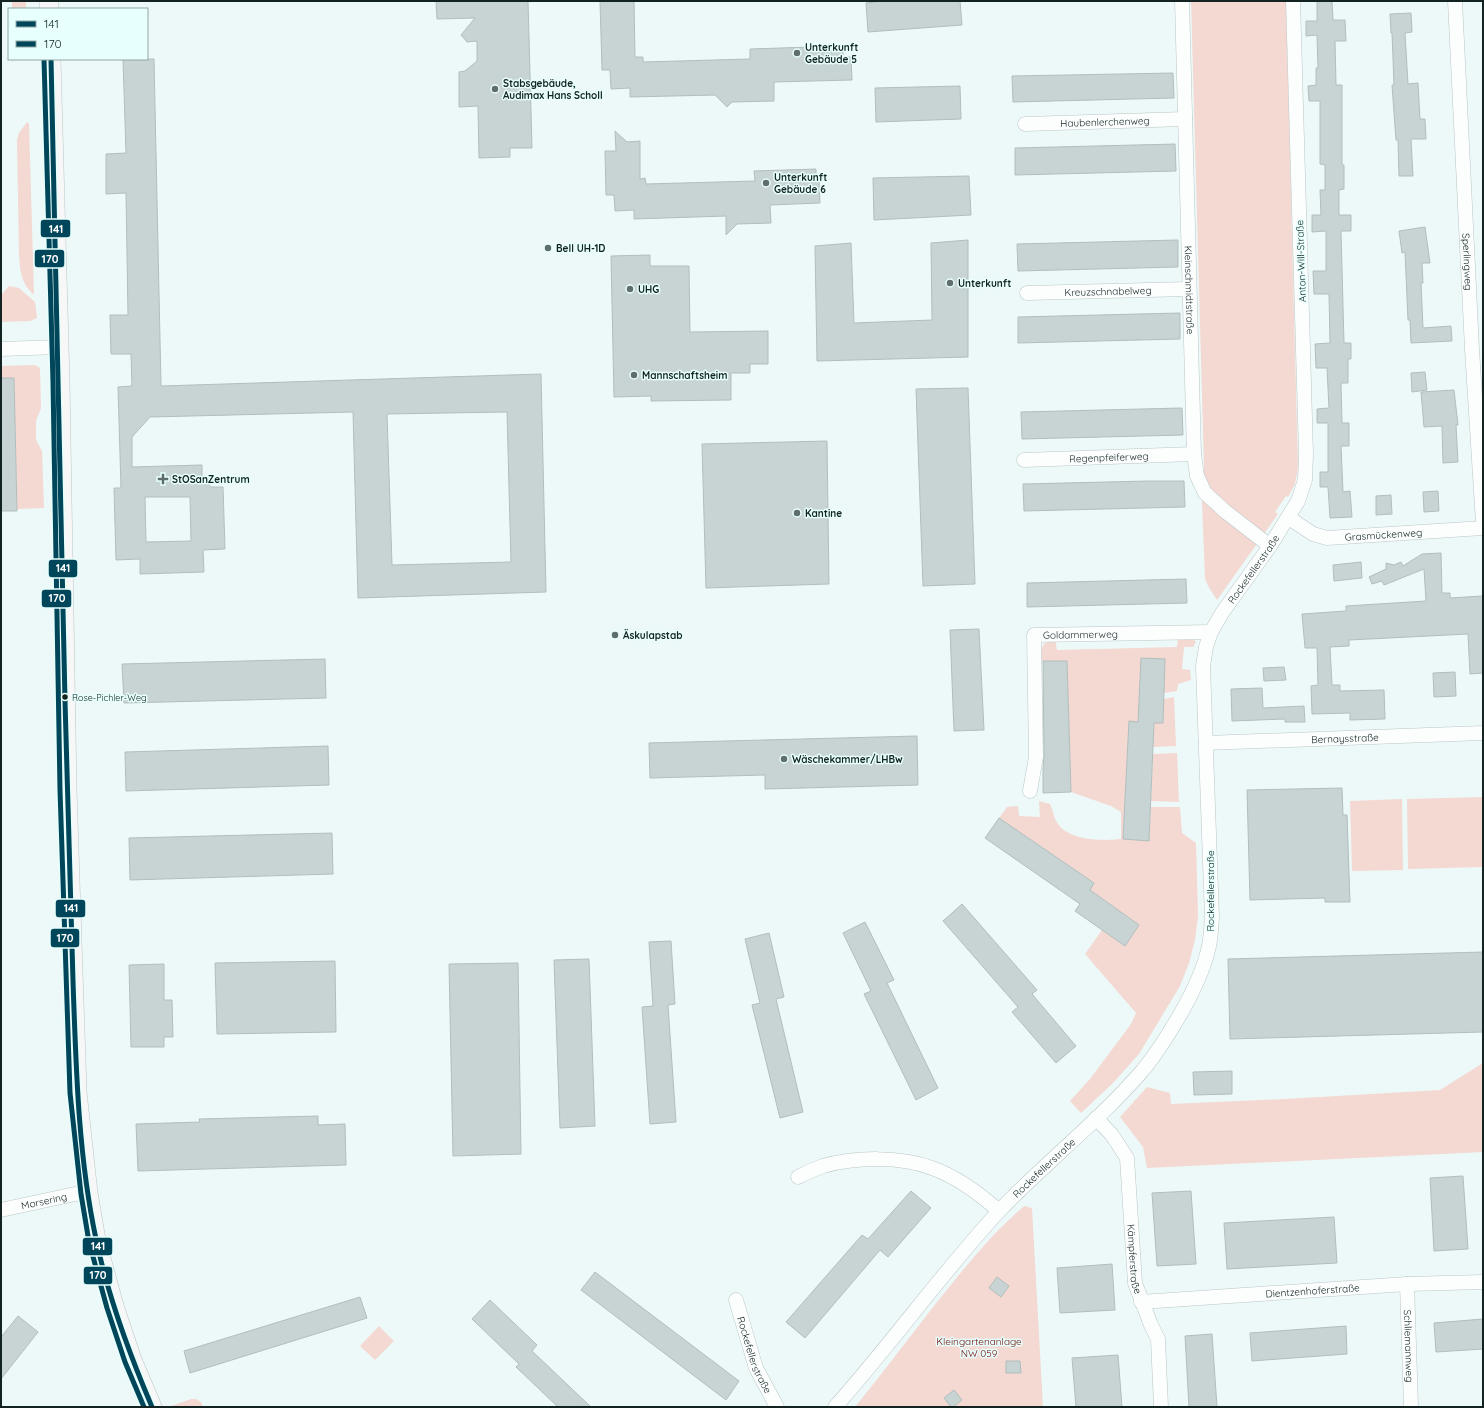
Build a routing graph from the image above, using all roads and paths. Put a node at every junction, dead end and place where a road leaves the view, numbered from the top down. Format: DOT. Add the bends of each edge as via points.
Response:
graph roads {
  1 [pos="1182,1"];
  2 [pos="1293,1"];
  3 [pos="1455,1"];
  4 [pos="51,60"];
  5 [pos="1185,119"];
  6 [pos="1025,124"];
  7 [pos="1188,290"];
  8 [pos="1027,294"];
  9 [pos="58,347"];
  10 [pos="1,349"];
  11 [pos="1194,454"];
  12 [pos="1024,460"];
  13 [pos="1288,518"];
  14 [pos="1483,522"];
  15 [pos="1483,528"];
  16 [pos="1270,546"];
  17 [pos="1211,632"];
  18 [pos="1483,733"];
  19 [pos="1206,743"];
  20 [pos="1030,791"];
  21 [pos="1096,1118"];
  22 [pos="798,1177"];
  23 [pos="88,1193"];
  24 [pos="1,1210"];
  25 [pos="999,1211"];
  26 [pos="1483,1282"];
  27 [pos="1407,1284"];
  28 [pos="736,1300"];
  29 [pos="1142,1302"];
  30 [pos="152,1407"];
  31 [pos="777,1407"];
  32 [pos="835,1407"];
  33 [pos="1161,1407"];
  34 [pos="1411,1407"];
  1 -- 5 [label="street, Kleinschmidtstraße"];
  2 -- 13 [label="street, Anton-Will-Straße" via="1306,454 1305,480 1298,501"];
  3 -- 14 [label="street, Sperlingweg"];
  4 -- 9 [label="main road"];
  5 -- 6 [label="street, Haubenlerchenweg"];
  5 -- 7 [label="street, Kleinschmidtstraße"];
  7 -- 8 [label="street, Kreuzschnabelweg"];
  7 -- 11 [label="street, Kleinschmidtstraße"];
  9 -- 10 [label="street"];
  9 -- 23 [label="main road" via="67,790 77,1092"];
  11 -- 12 [label="street, Regenpfeiferweg"];
  11 -- 16 [label="street, Kleinschmidtstraße" via="1197,476 1205,493"];
  13 -- 15 [label="street, Grasmückenweg" via="1313,534 1327,538"];
  13 -- 16 [label="street, Rockefellerstraße"];
  16 -- 17 [label="street, Rockefellerstraße"];
  17 -- 19 [label="street, Rockefellerstraße" via="1203,666"];
  17 -- 20 [label="street, Goldammerweg" via="1034,635 1036,756"];
  18 -- 19 [label="street, Bernaysstraße"];
  19 -- 21 [label="street, Rockefellerstraße" via="1212,918 1209,946 1202,971 1192,995 1143,1070"];
  21 -- 25 [label="street, Rockefellerstraße"];
  21 -- 29 [label="street, Kämpferstraße" via="1112,1135 1127,1158 1135,1283"];
  22 -- 25 [label="street" via="823,1166 860,1160 905,1162 932,1168 957,1180 983,1196"];
  23 -- 24 [label="street, Morsering"];
  23 -- 30 [label="main road" via="96,1240 114,1306 132,1360"];
  25 -- 32 [label="street, Rockefellerstraße"];
  26 -- 27 [label="street, Dientzenhoferstraße"];
  27 -- 29 [label="street, Dientzenhoferstraße"];
  27 -- 34 [label="street, Schliemannweg"];
  28 -- 31 [label="street, Rockefellerstraße" via="756,1368"];
  29 -- 33 [label="street, Kämpferstraße" via="1158,1339"];
}
